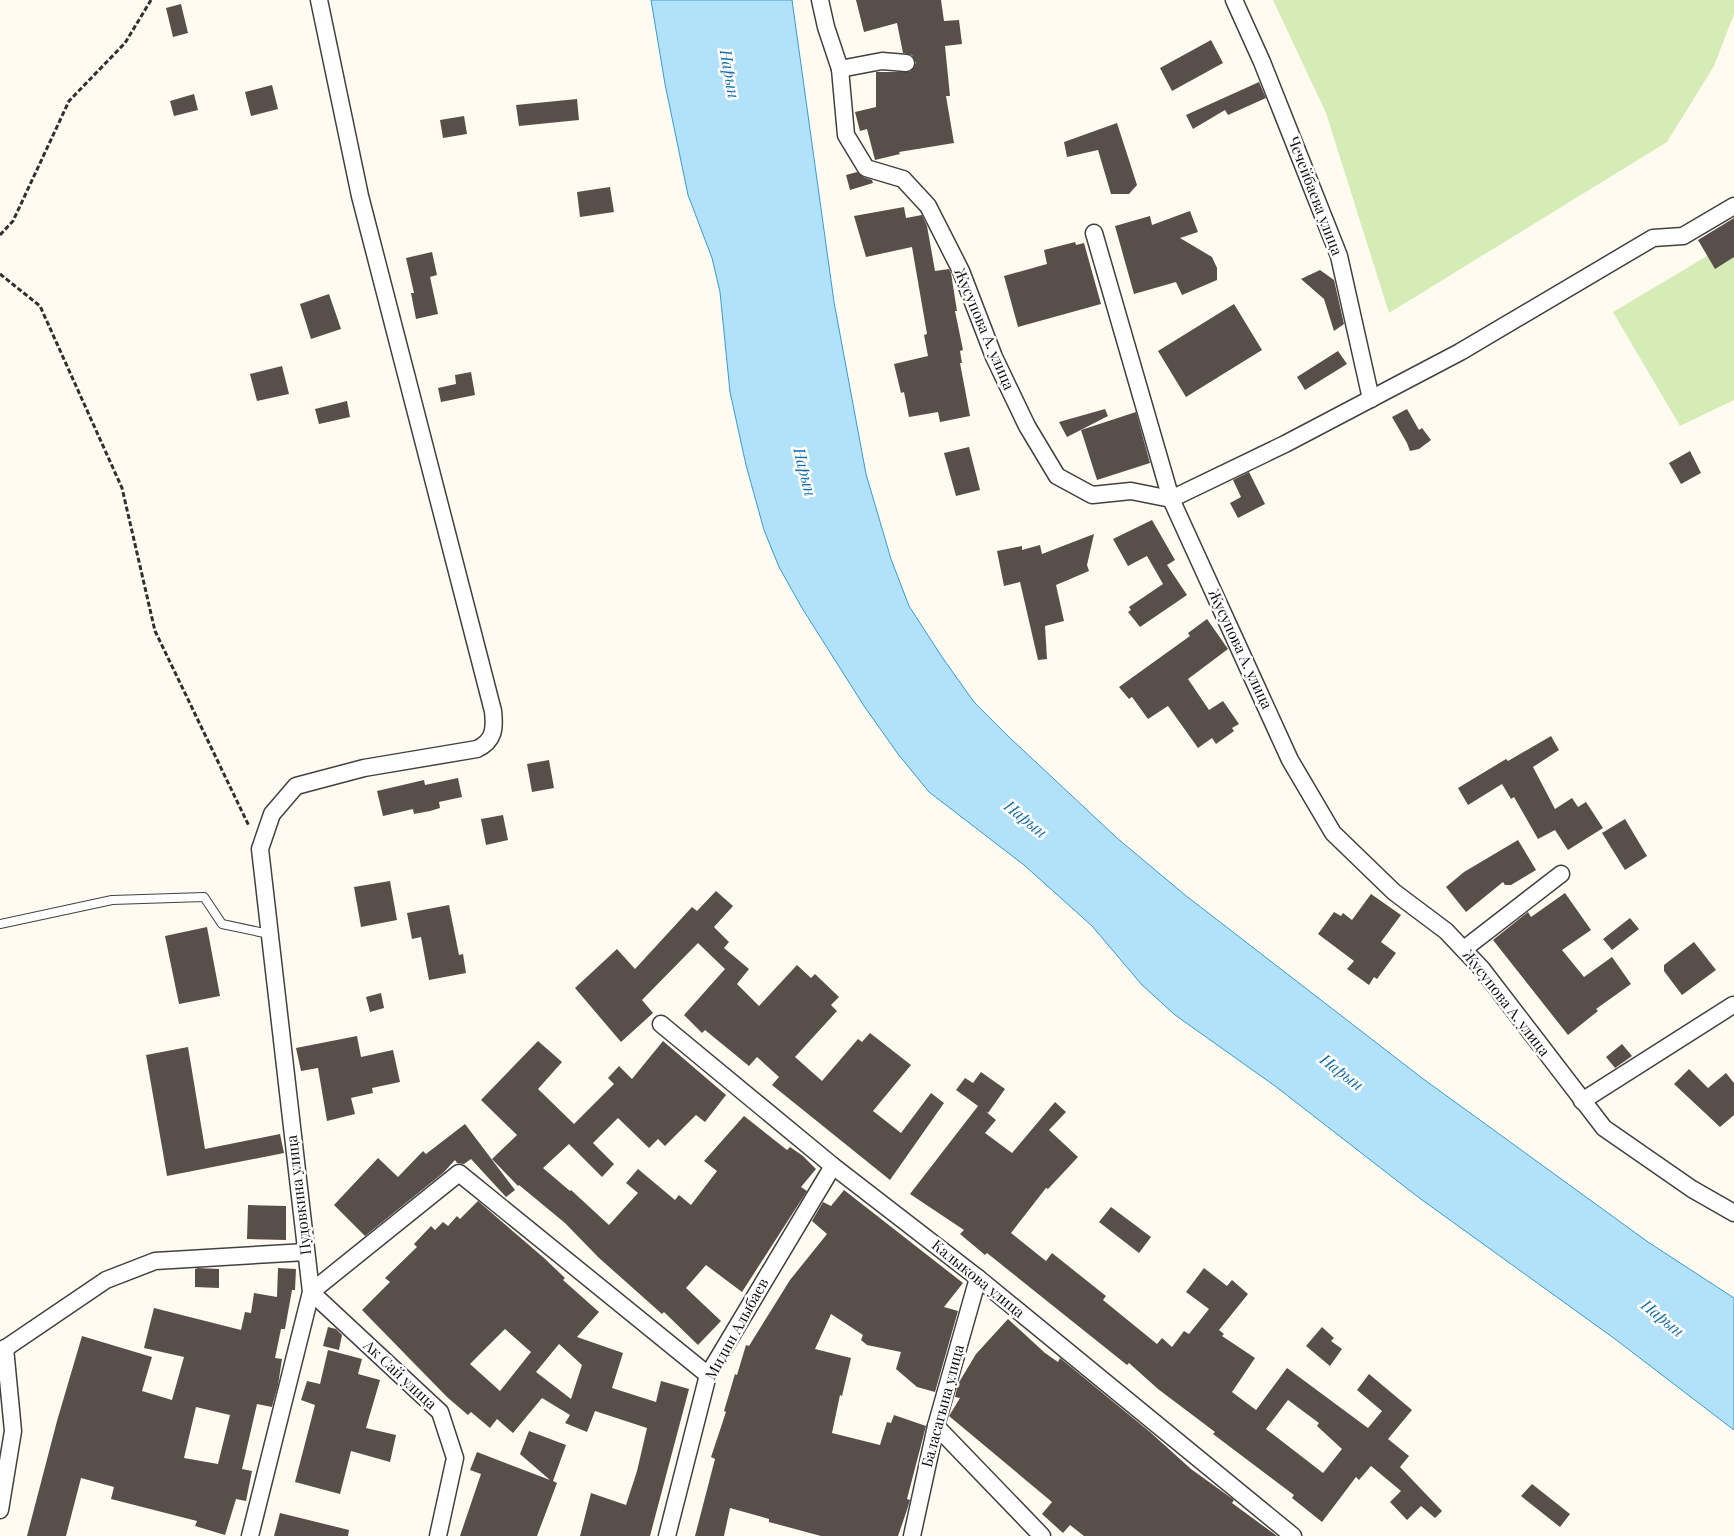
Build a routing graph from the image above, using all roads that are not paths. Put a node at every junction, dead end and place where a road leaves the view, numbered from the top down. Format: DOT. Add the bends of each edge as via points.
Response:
graph roads {
  1 [pos="319,0"];
  2 [pos="820,0"];
  3 [pos="1234,0"];
  4 [pos="906,63"];
  5 [pos="840,70"];
  6 [pos="1734,206"];
  7 [pos="1094,233"];
  8 [pos="1371,399"];
  9 [pos="1171,499"];
  10 [pos="1561,874"];
  11 [pos="0,924"];
  12 [pos="269,934"];
  13 [pos="1464,949"];
  14 [pos="1733,1005"];
  15 [pos="661,1024"];
  16 [pos="1582,1101"];
  17 [pos="833,1166"];
  18 [pos="1734,1213"];
  19 [pos="306,1252"];
  20 [pos="978,1278"];
  21 [pos="311,1292"];
  22 [pos="2,1350"];
  23 [pos="708,1376"];
  24 [pos="936,1426"];
  25 [pos="0,1510"];
  26 [pos="250,1536"];
  27 [pos="438,1536"];
  28 [pos="667,1536"];
  29 [pos="912,1536"];
  30 [pos="1042,1536"];
  31 [pos="1293,1536"];
  1 -- 12 [label="street, Пудовкина улица" via="360,196 493,712 494,728 490,740 477,749 364,768 296,786 272,814 260,849"];
  2 -- 5 [label="street, Жусупова А. улица"];
  3 -- 8 [label="street, Чечейбаева улица" via="1340,256"];
  4 -- 5 [label="street" via="882,61"];
  5 -- 9 [label="street, Жусупова А. улица" via="846,135 866,168 903,179 928,206 961,271 998,366 1027,426 1057,476 1092,495 1131,491"];
  6 -- 8 [label="street" via="1683,236 1653,238 1460,352"];
  7 -- 9 [label="street"];
  8 -- 9 [label="street"];
  9 -- 13 [label="street, Жусупова А. улица" via="1290,760 1333,833 1394,892 1446,931"];
  10 -- 13 [label="street"];
  11 -- 12 [label="lane" via="112,900 204,897 222,924"];
  12 -- 19 [label="street, Пудовкина улица"];
  13 -- 16 [label="street, Жусупова А. улица"];
  14 -- 16 [label="street"];
  15 -- 17 [label="street, Калыкова улица"];
  16 -- 18 [label="street, Жусупова А. улица" via="1604,1128 1692,1189"];
  17 -- 20 [label="street, Калыкова улица"];
  17 -- 23 [label="street, Мидин Алыбаев"];
  19 -- 21 [label="street, Пудовкина улица"];
  19 -- 22 [label="street" via="155,1261 106,1280"];
  20 -- 24 [label="street, Баласагына улица"];
  20 -- 31 [label="street, Калыкова улица"];
  21 -- 23 [label="street" via="459,1173"];
  21 -- 26 [label="street, Пудовкина улица"];
  21 -- 27 [label="street, Ак Сай улица" via="440,1412 455,1458"];
  22 -- 25 [label="street" via="13,1431"];
  23 -- 28 [label="street, Мидин Алыбаев"];
  24 -- 29 [label="street, Баласагына улица"];
  24 -- 30 [label="street"];
}
